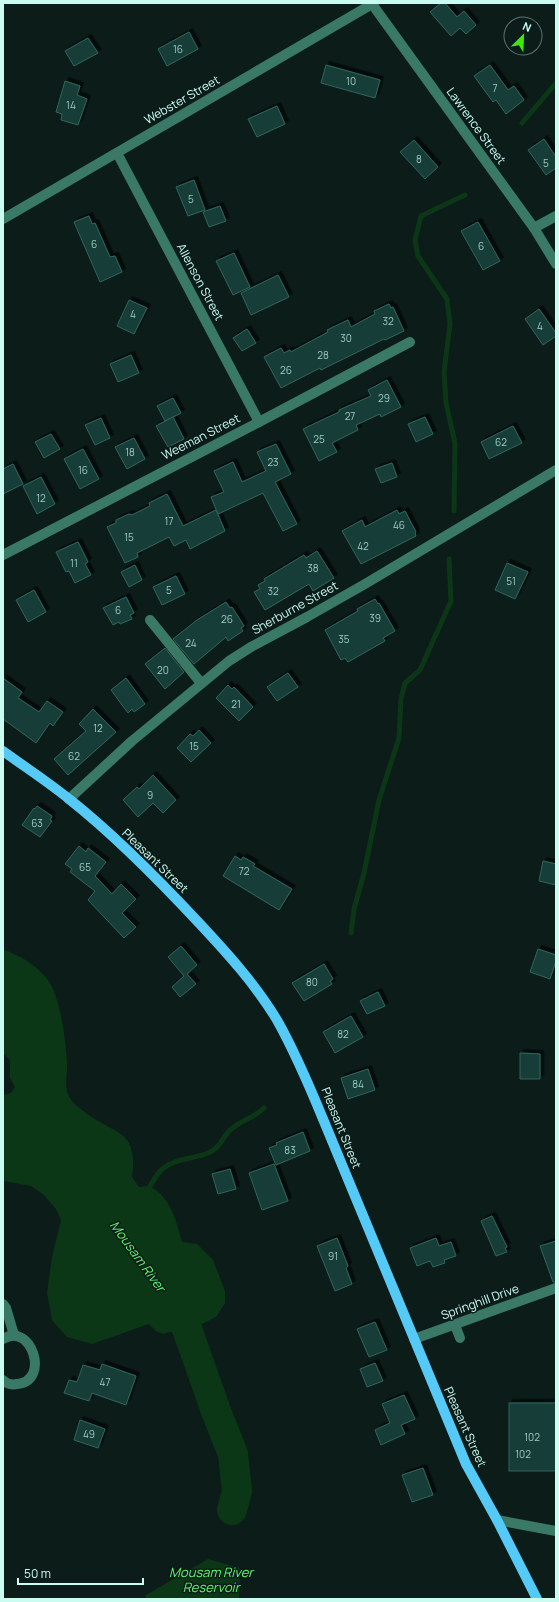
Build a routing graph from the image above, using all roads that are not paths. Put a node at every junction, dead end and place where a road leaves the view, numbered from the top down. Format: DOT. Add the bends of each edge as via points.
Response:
graph roads {
  1 [pos="373,4"];
  2 [pos="117,153"];
  3 [pos="556,216"];
  4 [pos="3,219"];
  5 [pos="534,228"];
  6 [pos="556,264"];
  7 [pos="410,342"];
  8 [pos="259,422"];
  9 [pos="556,470"];
  10 [pos="3,555"];
  11 [pos="150,620"];
  12 [pos="201,683"];
  13 [pos="3,751"];
  14 [pos="69,799"];
  15 [pos="556,1289"];
  16 [pos="3,1304"];
  17 [pos="455,1325"];
  18 [pos="14,1335"];
  19 [pos="460,1338"];
  20 [pos="3,1339"];
  21 [pos="414,1339"];
  22 [pos="3,1380"];
  23 [pos="497,1520"];
  24 [pos="556,1531"];
  25 [pos="537,1599"];
  1 -- 2 [label="street, Webster Street"];
  1 -- 5 [label="street, Lawrence Street"];
  2 -- 4 [label="street, Webster Street"];
  2 -- 8 [label="street, Allenson Street"];
  3 -- 5 [label="street"];
  5 -- 6 [label="street, Lawrence Street"];
  7 -- 8 [label="street, Weeman Street"];
  8 -- 10 [label="street, Weeman Street"];
  9 -- 12 [label="street, Sherburne Street" via="338,600 251,647"];
  11 -- 12 [label="street"];
  12 -- 14 [label="street, Sherburne Street" via="126,746"];
  13 -- 14 [label="main road, Pleasant Street"];
  14 -- 21 [label="main road, Pleasant Street" via="122,845 182,905 244,974 277,1020 323,1119"];
  15 -- 17 [label="street, Springhill Drive"];
  16 -- 18 [label="street"];
  17 -- 19 [label="street"];
  17 -- 21 [label="street, Springhill Drive"];
  18 -- 20 [label="street"];
  18 -- 22 [label="street" via="30,1345 35,1360 34,1374 32,1378 17,1384"];
  21 -- 23 [label="main road, Pleasant Street" via="466,1464"];
  23 -- 24 [label="street"];
  23 -- 25 [label="main road, Pleasant Street"];
}
